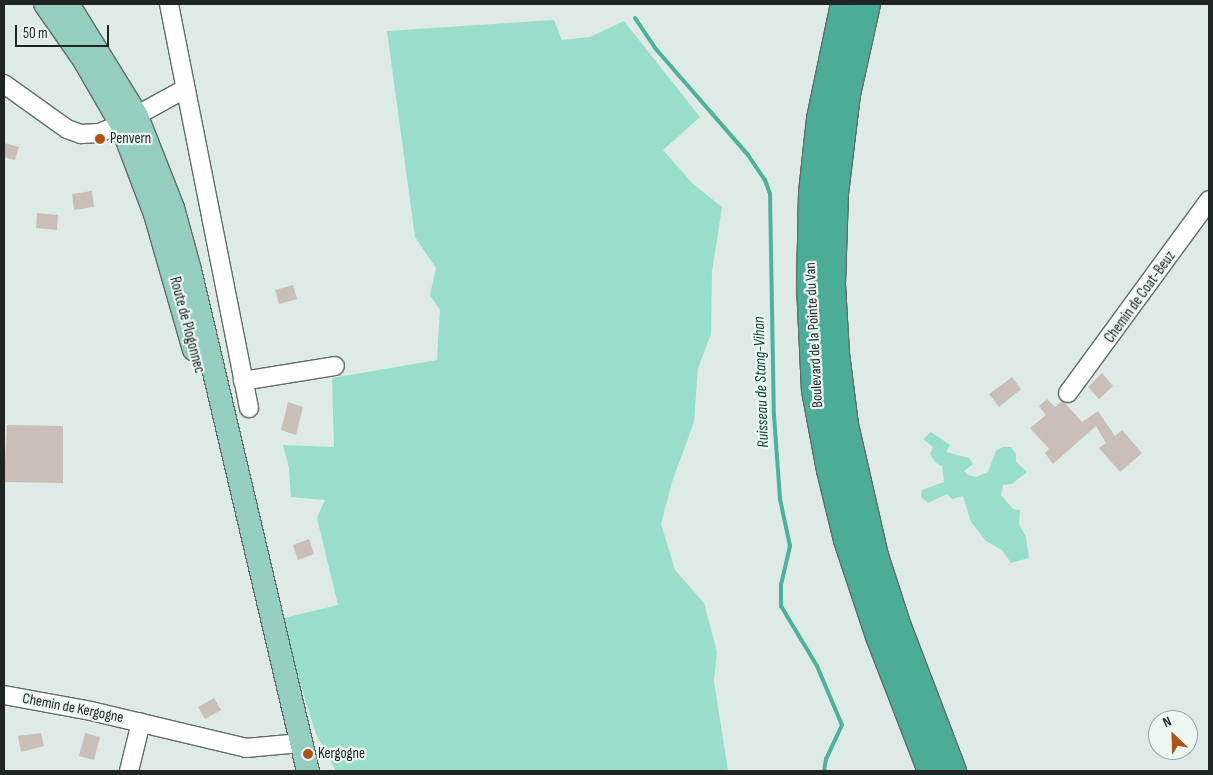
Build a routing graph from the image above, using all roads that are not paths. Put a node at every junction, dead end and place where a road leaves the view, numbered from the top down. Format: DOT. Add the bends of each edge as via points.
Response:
graph roads {
  1 [pos="45,4"];
  2 [pos="68,4"];
  3 [pos="169,4"];
  4 [pos="844,4"];
  5 [pos="867,4"];
  6 [pos="4,84"];
  7 [pos="185,89"];
  8 [pos="128,119"];
  9 [pos="1209,200"];
  10 [pos="335,366"];
  11 [pos="243,382"];
  12 [pos="1068,393"];
  13 [pos="248,408"];
  14 [pos="4,695"];
  15 [pos="141,722"];
  16 [pos="301,743"];
  17 [pos="129,771"];
  18 [pos="308,771"];
  19 [pos="931,771"];
  20 [pos="954,771"];
  1 -- 8 [label="main road, Route de Plogonnec" via="103,90"];
  2 -- 8 [label="main road, Route de Plogonnec"];
  3 -- 7 [label="street"];
  4 -- 19 [label="highway, Boulevard de la Pointe du Van" via="820,119 811,202 810,285 815,390 830,470 848,540 879,636"];
  5 -- 20 [label="highway, Boulevard de la Pointe du Van" via="846,94 835,193 832,285 844,425 867,529 898,628"];
  6 -- 8 [label="street" via="67,129 81,134 99,133"];
  7 -- 8 [label="street"];
  7 -- 11 [label="street"];
  8 -- 16 [label="main road, Route de Plogonnec" via="162,179 182,240"];
  9 -- 12 [label="street, Chemin de Coat-Beuz"];
  10 -- 11 [label="street"];
  11 -- 13 [label="street"];
  14 -- 15 [label="street, Chemin de Kergogne"];
  15 -- 16 [label="street, Chemin de Kergogne" via="246,748"];
  15 -- 17 [label="street, Chemin de Kergogne"];
  16 -- 18 [label="main road, Route de Plogonnec"];
}
